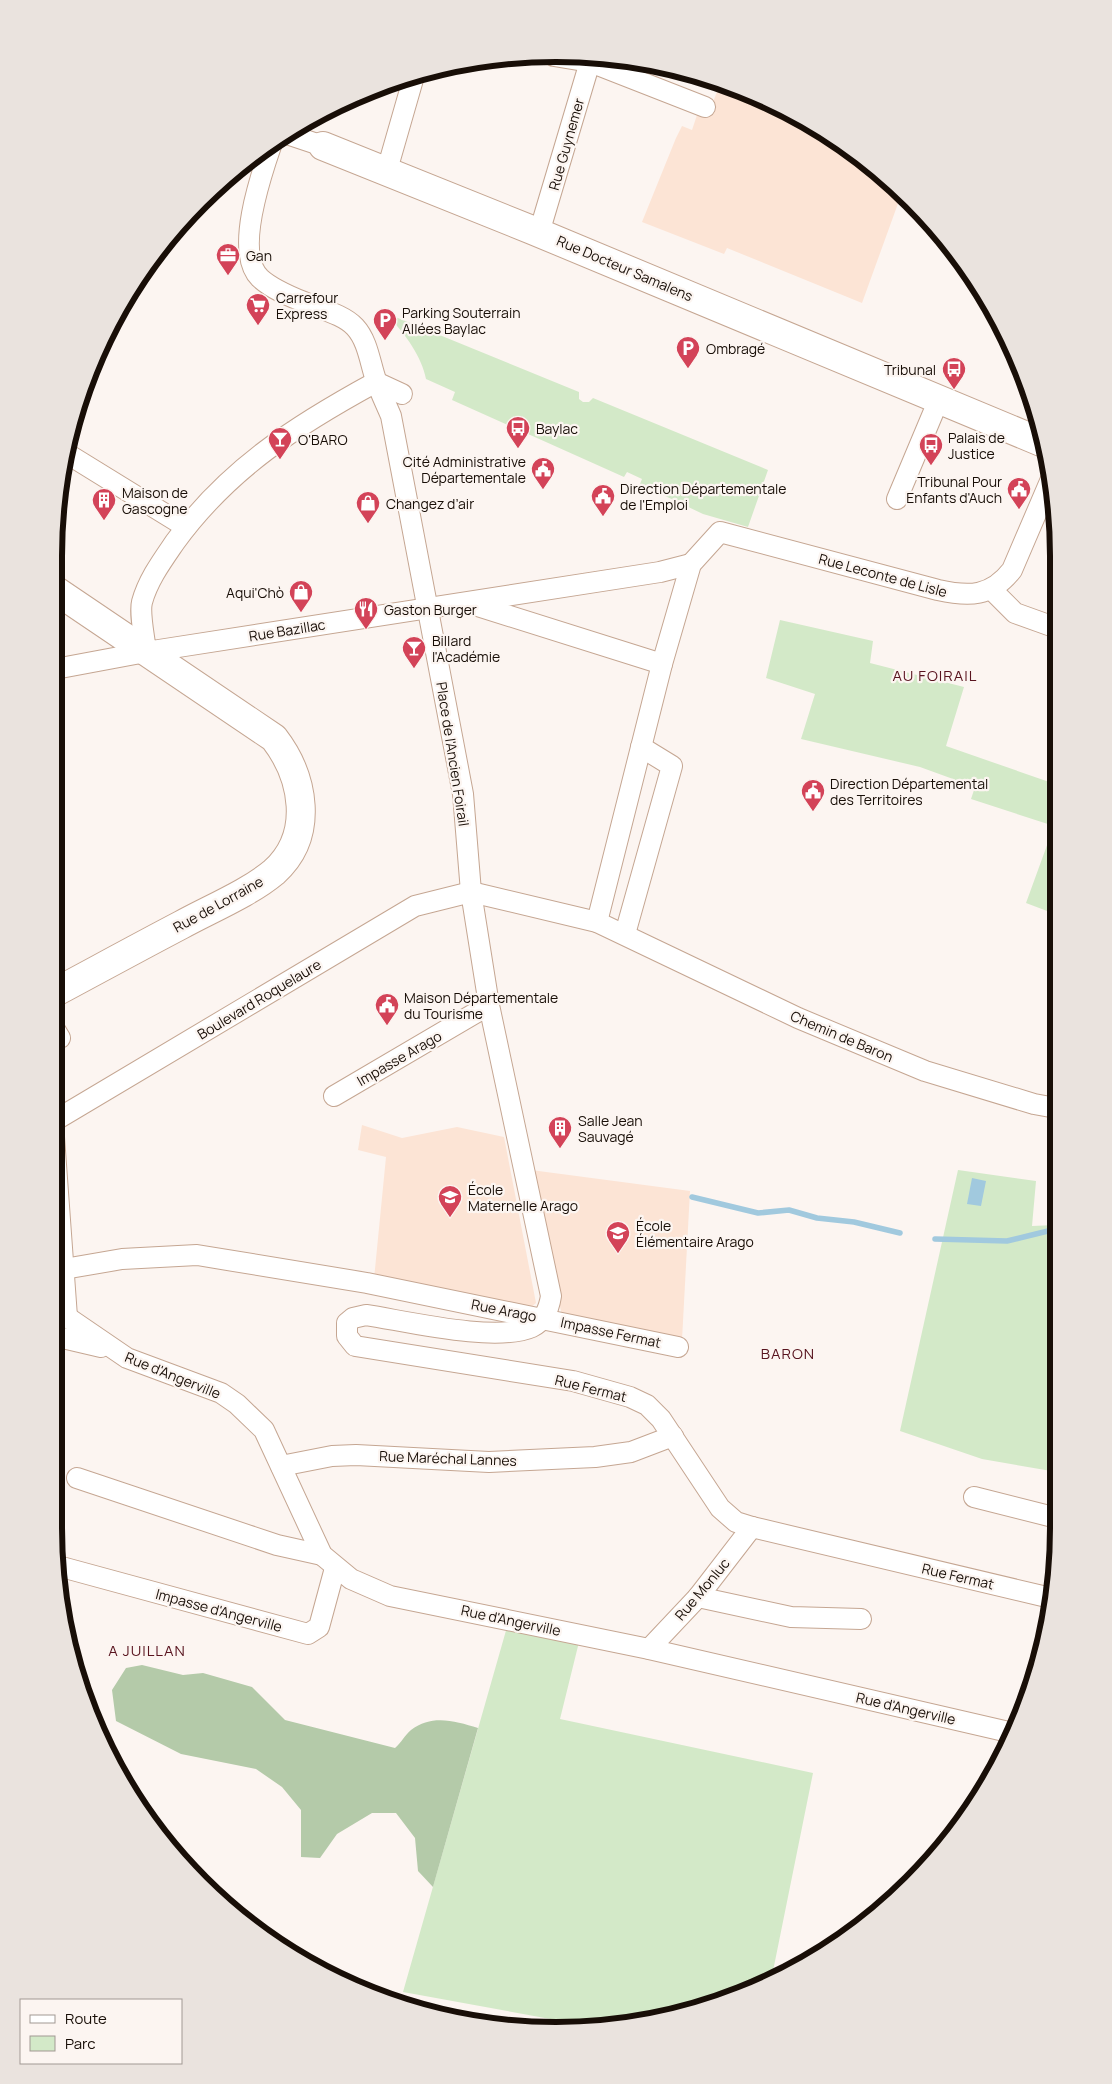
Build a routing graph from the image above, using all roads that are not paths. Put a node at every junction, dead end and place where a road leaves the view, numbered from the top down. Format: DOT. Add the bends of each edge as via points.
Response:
graph roads {
  1 [pos="589,64"];
  2 [pos="610,66"];
  3 [pos="412,84"];
  4 [pos="705,107"];
  5 [pos="296,137"];
  6 [pos="324,146"];
  7 [pos="264,159"];
  8 [pos="387,170"];
  9 [pos="540,233"];
  10 [pos="376,382"];
  11 [pos="402,394"];
  12 [pos="950,404"];
  13 [pos="1036,440"];
  14 [pos="73,457"];
  15 [pos="1045,493"];
  16 [pos="897,499"];
  17 [pos="186,526"];
  18 [pos="691,564"];
  19 [pos="991,589"];
  20 [pos="63,595"];
  21 [pos="463,602"];
  22 [pos="427,608"];
  23 [pos="1050,626"];
  24 [pos="146,652"];
  25 [pos="662,664"];
  26 [pos="63,668"];
  27 [pos="641,747"];
  28 [pos="471,892"];
  29 [pos="597,922"];
  30 [pos="631,937"];
  31 [pos="63,988"];
  32 [pos="489,1005"];
  33 [pos="334,1096"];
  34 [pos="1050,1107"];
  35 [pos="63,1116"];
  36 [pos="63,1256"];
  37 [pos="64,1269"];
  38 [pos="63,1282"];
  39 [pos="544,1318"];
  40 [pos="63,1321"];
  41 [pos="63,1338"];
  42 [pos="678,1347"];
  43 [pos="113,1350"];
  44 [pos="673,1436"];
  45 [pos="281,1466"];
  46 [pos="77,1478"];
  47 [pos="974,1497"];
  48 [pos="1050,1516"];
  49 [pos="752,1527"];
  50 [pos="329,1562"];
  51 [pos="65,1568"];
  52 [pos="698,1596"];
  53 [pos="1044,1596"];
  54 [pos="861,1619"];
  55 [pos="649,1649"];
  56 [pos="1006,1731"];
  1 -- 9 [label="street, Rue Guynemer"];
  2 -- 4 [label="street"];
  3 -- 8 [label="street"];
  5 -- 6 [label="street, Rue Docteur Samalens"];
  6 -- 8 [label="main road, Rue Docteur Samalens"];
  7 -- 10 [label="street, Place de l'Ancien Foirail" via="251,210 254,269 261,279 288,296 342,318 356,328 362,337"];
  8 -- 9 [label="main road, Rue Docteur Samalens"];
  9 -- 12 [label="main road, Rue Docteur Samalens"];
  10 -- 11 [label="street"];
  10 -- 17 [label="street" via="308,420 248,463"];
  10 -- 22 [label="street, Place de l'Ancien Foirail" via="390,416"];
  12 -- 13 [label="main road, Rue Docteur Samalens"];
  12 -- 16 [label="street" via="925,433"];
  14 -- 17 [label="street"];
  15 -- 19 [label="street, Rue Leconte de Lisle" via="1012,570 1002,583"];
  17 -- 24 [label="street" via="157,567 142,604"];
  18 -- 19 [label="street, Rue Leconte de Lisle" via="720,532 957,594 976,594"];
  18 -- 21 [label="street" via="660,572"];
  18 -- 25 [label="street"];
  19 -- 23 [label="street" via="1015,613"];
  20 -- 24 [label="main road, Rue de Lorraine"];
  21 -- 22 [label="street"];
  21 -- 25 [label="street"];
  22 -- 24 [label="street, Rue Bazillac"];
  22 -- 28 [label="street, Place de l'Ancien Foirail" via="463,794"];
  24 -- 26 [label="street, Rue Bazillac"];
  24 -- 31 [label="main road, Rue de Lorraine" via="274,738 293,767 299,783 302,802 297,835 274,871 261,880"];
  25 -- 27 [label="street"];
  27 -- 29 [label="street"];
  27 -- 30 [label="street" via="672,766"];
  28 -- 29 [label="street"];
  28 -- 32 [label="street, Rue Arago"];
  28 -- 35 [label="street, Boulevard Roquelaure" via="415,906"];
  29 -- 30 [label="street"];
  30 -- 34 [label="street, Chemin de Baron" via="798,1018 925,1071"];
  32 -- 33 [label="street, Impasse Arago"];
  32 -- 39 [label="street, Rue Arago" via="551,1296"];
  36 -- 37 [label="street"];
  37 -- 38 [label="street"];
  37 -- 39 [label="street, Rue Arago" via="122,1259 197,1255 367,1283"];
  39 -- 42 [label="street, Impasse Fermat"];
  39 -- 44 [label="street, Rue Fermat" via="520,1330 488,1334 366,1315 353,1318 347,1323 346,1330 355,1346 573,1381 630,1396 647,1405"];
  40 -- 43 [label="street, Rue d'Angerville"];
  41 -- 43 [label="street, Rue d'Angerville"];
  43 -- 45 [label="street, Rue d'Angerville" via="226,1397 264,1430"];
  44 -- 45 [label="street, Rue Maréchal Lannes" via="631,1452 595,1456 489,1462 356,1455"];
  44 -- 49 [label="street, Rue Fermat" via="720,1508 736,1522"];
  45 -- 50 [label="street, Rue d'Angerville"];
  46 -- 50 [label="street"];
  47 -- 48 [label="street"];
  49 -- 52 [label="street, Rue Monluc"];
  49 -- 53 [label="street, Rue Fermat"];
  50 -- 51 [label="street, Impasse d'Angerville" via="319,1627 308,1634"];
  50 -- 55 [label="street, Rue d'Angerville" via="351,1580 390,1596"];
  52 -- 54 [label="street" via="791,1617"];
  52 -- 55 [label="street, Rue Monluc"];
  55 -- 56 [label="street, Rue d'Angerville"];
}
